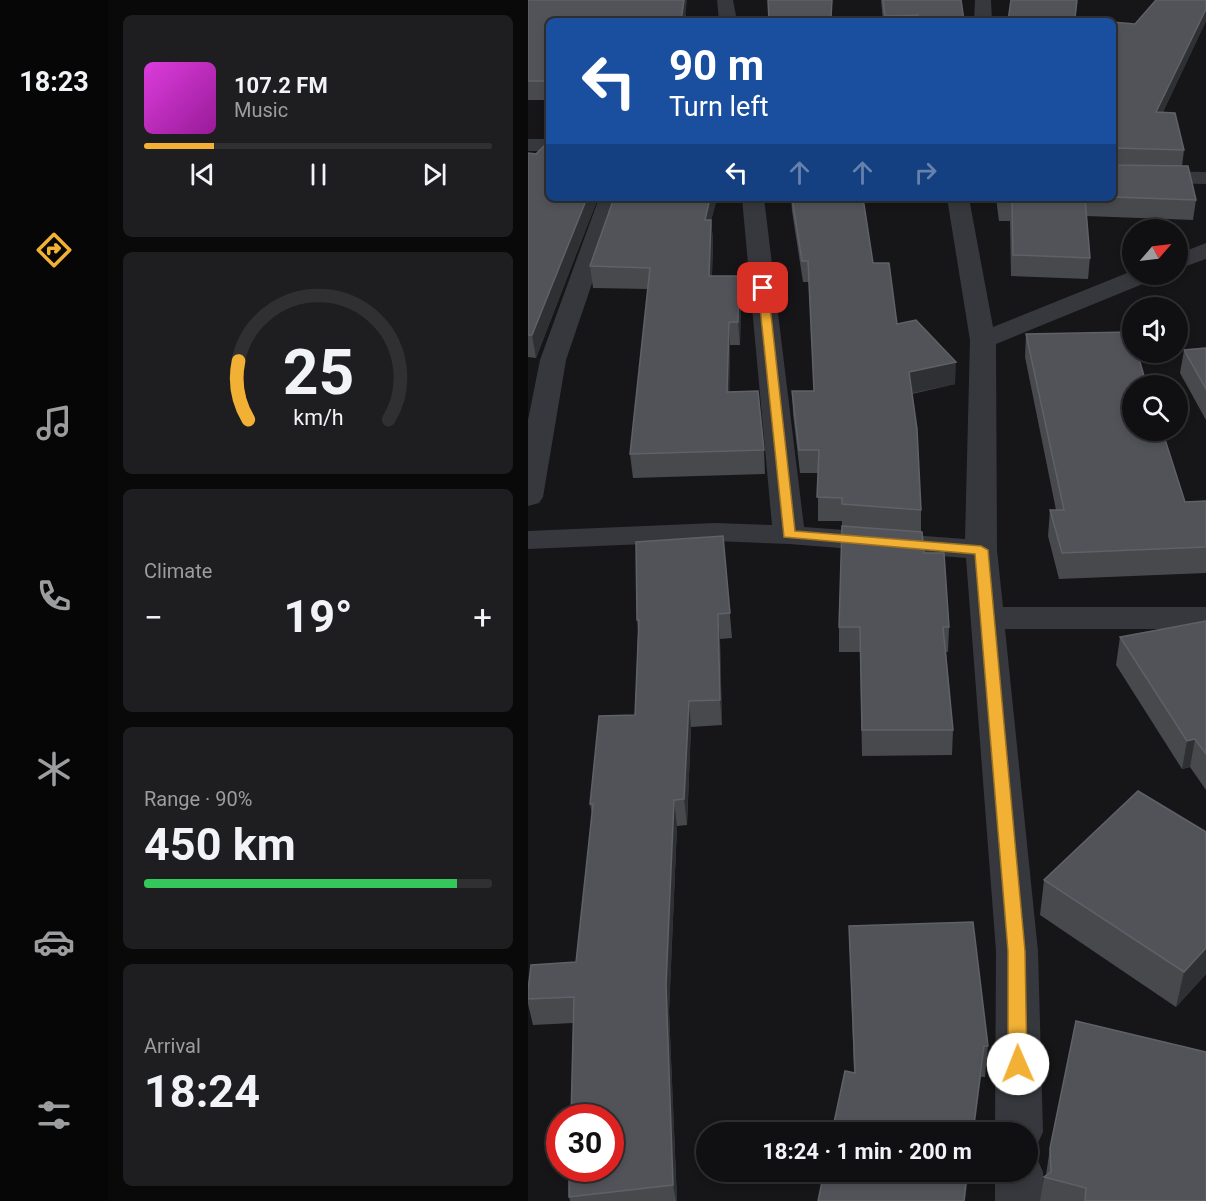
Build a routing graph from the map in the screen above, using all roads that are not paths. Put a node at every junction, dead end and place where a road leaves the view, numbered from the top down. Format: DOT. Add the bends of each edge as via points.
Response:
graph roads {
  1 [pos="725,0"];
  2 [pos="983,0"];
  3 [pos="728,18"];
  4 [pos="983,18"];
  5 [pos="528,145"];
  6 [pos="546,145"];
  7 [pos="1116,176"];
  8 [pos="1206,178"];
  9 [pos="608,201"];
  10 [pos="753,201"];
  11 [pos="959,201"];
  12 [pos="1206,250"];
  13 [pos="1188,258"];
  14 [pos="1122,284"];
  15 [pos="983,340"];
  16 [pos="528,497"];
  17 [pos="789,535"];
  18 [pos="528,540"];
  19 [pos="981,550"];
  20 [pos="987,618"];
  21 [pos="1206,618"];
  22 [pos="1019,1122"];
  23 [pos="1019,1182"];
  24 [pos="1020,1201"];
  1 -- 3 [label="street"];
  2 -- 4 [label="street"];
  5 -- 6 [label="street"];
  7 -- 8 [label="street"];
  9 -- 16 [label="street" via="553,360"];
  10 -- 17 [label="street"];
  11 -- 15 [label="street"];
  12 -- 13 [label="street"];
  14 -- 15 [label="street"];
  15 -- 19 [label="street"];
  17 -- 18 [label="street" via="704,532"];
  17 -- 19 [label="street"];
  19 -- 20 [label="street"];
  20 -- 21 [label="street"];
  20 -- 22 [label="street" via="1017,951"];
  23 -- 24 [label="street"];
}
